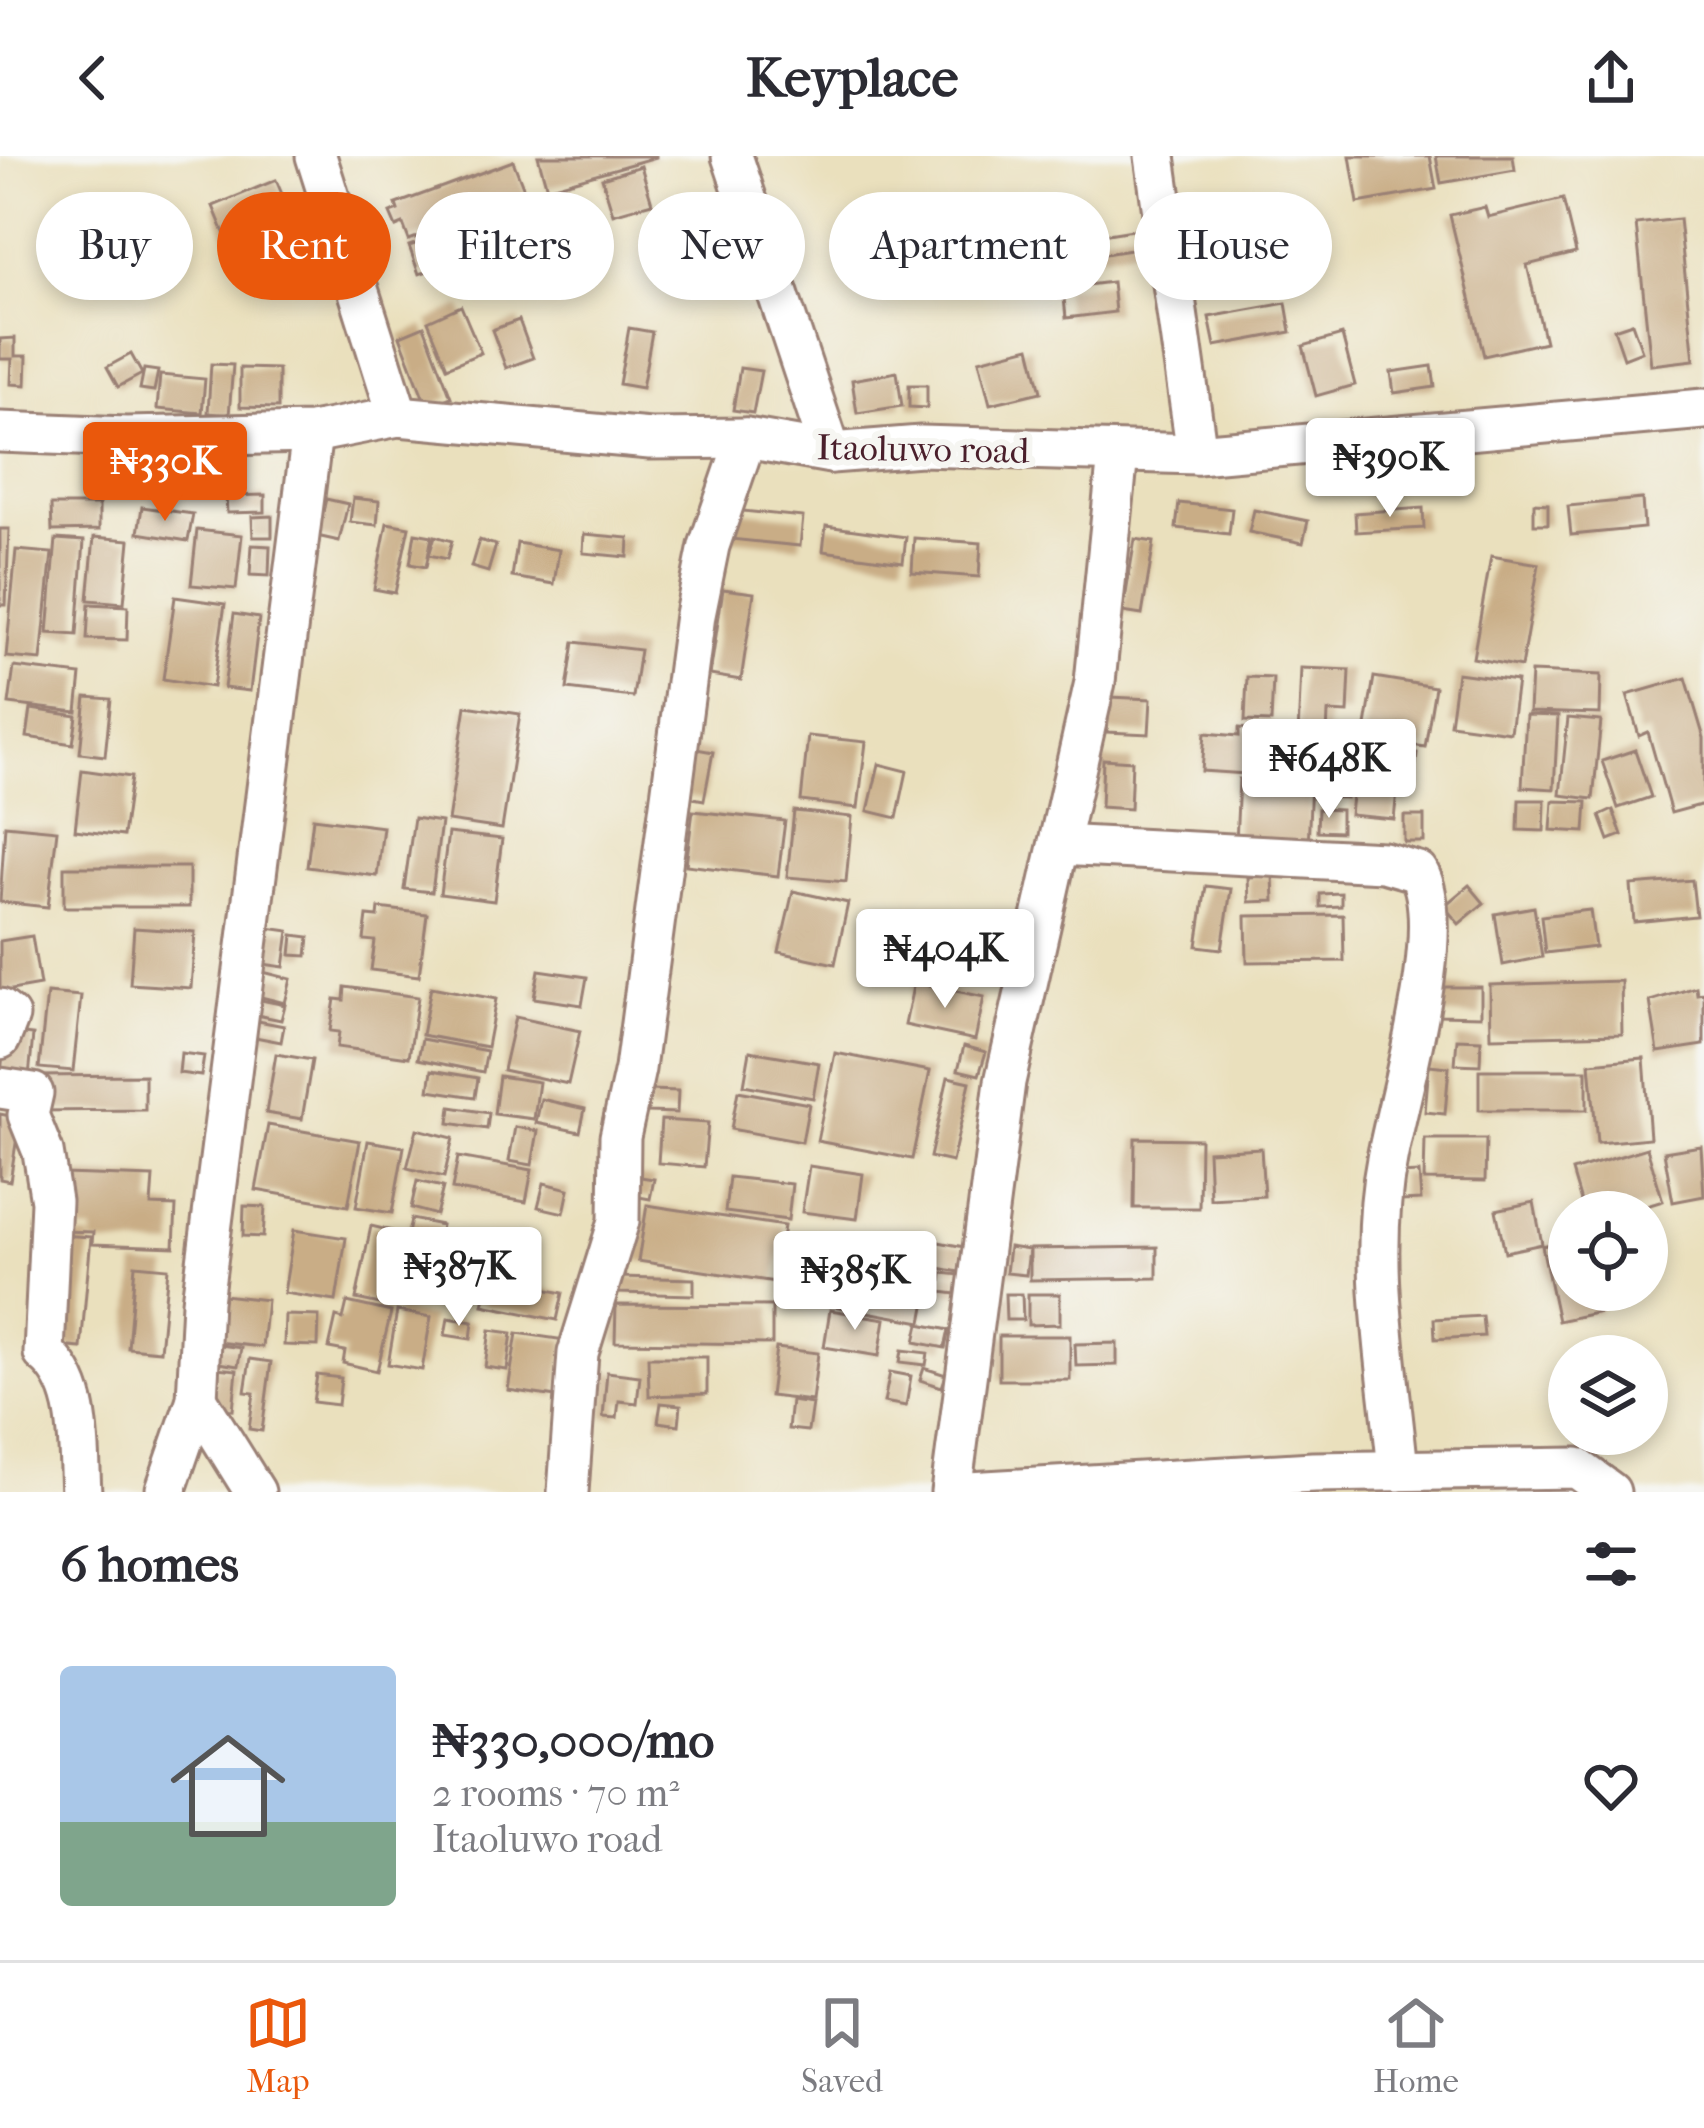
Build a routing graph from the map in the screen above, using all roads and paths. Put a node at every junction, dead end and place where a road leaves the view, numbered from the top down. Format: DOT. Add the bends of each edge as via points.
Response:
graph roads {
  1 [pos="316,156"];
  2 [pos="732,156"];
  3 [pos="1155,156"];
  4 [pos="1704,409"];
  5 [pos="398,416"];
  6 [pos="0,432"];
  7 [pos="312,433"];
  8 [pos="746,438"];
  9 [pos="831,453"];
  10 [pos="1118,454"];
  11 [pos="1197,454"];
  12 [pos="1059,845"];
  13 [pos="0,1009"];
  14 [pos="0,1039"];
  15 [pos="0,1088"];
  16 [pos="197,1399"];
  17 [pos="1398,1471"];
  18 [pos="165,1491"];
  19 [pos="81,1492"];
  20 [pos="255,1492"];
  21 [pos="568,1492"];
  22 [pos="951,1492"];
  23 [pos="969,1492"];
  24 [pos="1610,1492"];
  1 -- 5 [label="street"];
  2 -- 9 [label="street"];
  3 -- 11 [label="street"];
  4 -- 11 [label="street, Itaoluwo road"];
  5 -- 7 [label="street, Itaoluwo road"];
  5 -- 8 [label="street, Itaoluwo road" via="650,439"];
  6 -- 7 [label="street, Itaoluwo road"];
  7 -- 16 [label="street" via="202,1302"];
  8 -- 9 [label="street, Itaoluwo road"];
  8 -- 21 [label="street" via="695,614 620,1137 619,1221 578,1353"];
  9 -- 10 [label="street, Itaoluwo road" via="921,446"];
  10 -- 11 [label="street, Itaoluwo road"];
  10 -- 12 [label="street" via="1095,682"];
  12 -- 17 [label="street" via="1383,862 1418,872 1429,890 1429,941 1379,1212"];
  12 -- 22 [label="street" via="1005,1082"];
  13 -- 14 [label="street" via="9,1016"];
  15 -- 19 [label="street" via="33,1093 28,1115 51,1201 44,1353 69,1388"];
  16 -- 18 [label="street"];
  16 -- 20 [label="street"];
  17 -- 23 [label="street"];
  17 -- 24 [label="street" via="1577,1468"];
}
